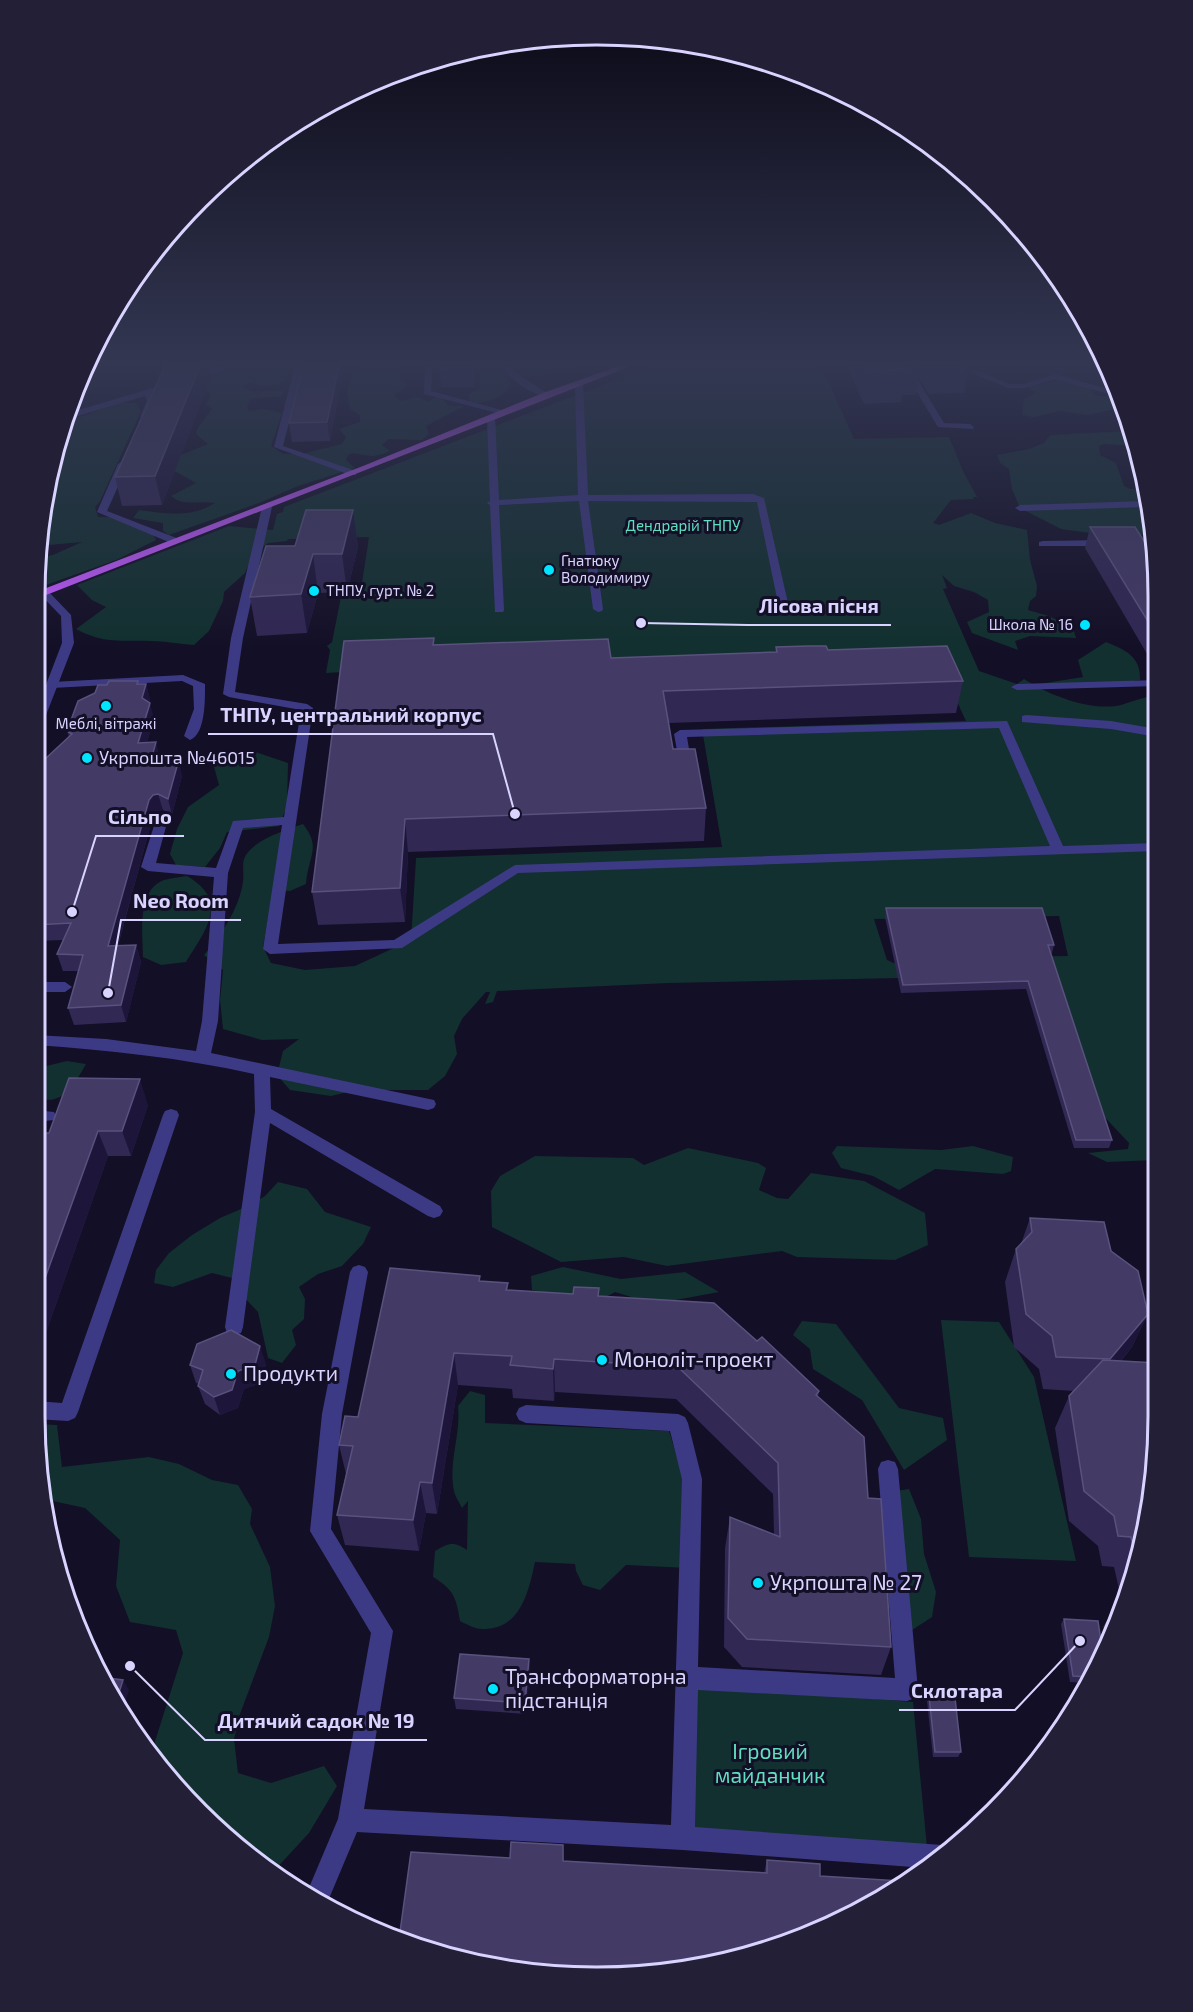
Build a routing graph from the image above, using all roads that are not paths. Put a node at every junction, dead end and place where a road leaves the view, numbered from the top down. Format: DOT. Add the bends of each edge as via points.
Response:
graph roads {
  1 [pos="125,460"];
  2 [pos="314,460"];
  3 [pos="387,460"];
  4 [pos="491,460"];
  5 [pos="582,460"];
  6 [pos="353,474"];
  7 [pos="583,498"];
  8 [pos="492,503"];
  9 [pos="1140,504"];
  10 [pos="267,507"];
  11 [pos="1020,508"];
  12 [pos="175,541"];
  13 [pos="1113,543"];
  14 [pos="1043,544"];
  15 [pos="45,593"];
  16 [pos="45,599"];
  17 [pos="783,603"];
  18 [pos="598,609"];
  19 [pos="499,610"];
  20 [pos="1148,683"];
  21 [pos="52,685"];
  22 [pos="1017,687"];
  23 [pos="45,704"];
  24 [pos="1026,719"];
  25 [pos="1148,731"];
  26 [pos="190,736"];
  27 [pos="687,776"];
  28 [pos="163,816"];
  29 [pos="288,821"];
  30 [pos="1148,847"];
  31 [pos="1058,850"];
  32 [pos="221,873"];
  33 [pos="45,987"];
  34 [pos="65,987"];
  35 [pos="45,1041"];
  36 [pos="202,1057"];
  37 [pos="262,1070"];
  38 [pos="428,1104"];
  39 [pos="263,1112"];
  40 [pos="171,1115"];
  41 [pos="434,1211"];
  42 [pos="359,1272"];
  43 [pos="234,1327"];
  44 [pos="45,1411"];
  45 [pos="526,1414"];
  46 [pos="888,1469"];
  47 [pos="689,1678"];
  48 [pos="350,1820"];
  49 [pos="683,1838"];
  50 [pos="928,1856"];
  51 [pos="319,1892"];
  1 -- 12 [label="street" via="102,512"];
  2 -- 6 [label="street"];
  3 -- 6 [label="main road"];
  4 -- 8 [label="street"];
  5 -- 7 [label="street"];
  6 -- 10 [label="main road"];
  7 -- 8 [label="street"];
  7 -- 17 [label="street" via="760,500"];
  7 -- 18 [label="street"];
  8 -- 19 [label="street"];
  9 -- 11 [label="street"];
  10 -- 12 [label="main road"];
  10 -- 29 [label="street" via="237,638 229,694 307,708"];
  12 -- 15 [label="main road"];
  13 -- 14 [label="street"];
  16 -- 21 [label="street" via="66,615 68,643"];
  20 -- 22 [label="street"];
  21 -- 23 [label="street"];
  21 -- 26 [label="street" via="183,678 200,684 200,709"];
  24 -- 25 [label="street"];
  27 -- 31 [label="street" via="680,734 1003,724"];
  28 -- 32 [label="street" via="148,867"];
  29 -- 31 [label="street" via="270,949 397,945 514,869"];
  29 -- 32 [label="street" via="238,824"];
  30 -- 31 [label="street"];
  32 -- 36 [label="street" via="210,1021"];
  33 -- 34 [label="street"];
  35 -- 36 [label="street"];
  36 -- 37 [label="street"];
  37 -- 38 [label="street"];
  37 -- 39 [label="street"];
  39 -- 41 [label="street"];
  39 -- 43 [label="street"];
  40 -- 44 [label="street" via="68,1412"];
  42 -- 48 [label="street" via="332,1414 320,1531 382,1630"];
  45 -- 47 [label="street" via="678,1423 692,1479"];
  46 -- 47 [label="street" via="907,1690"];
  47 -- 49 [label="street"];
  48 -- 49 [label="street"];
  48 -- 51 [label="street"];
  49 -- 50 [label="street"];
}
